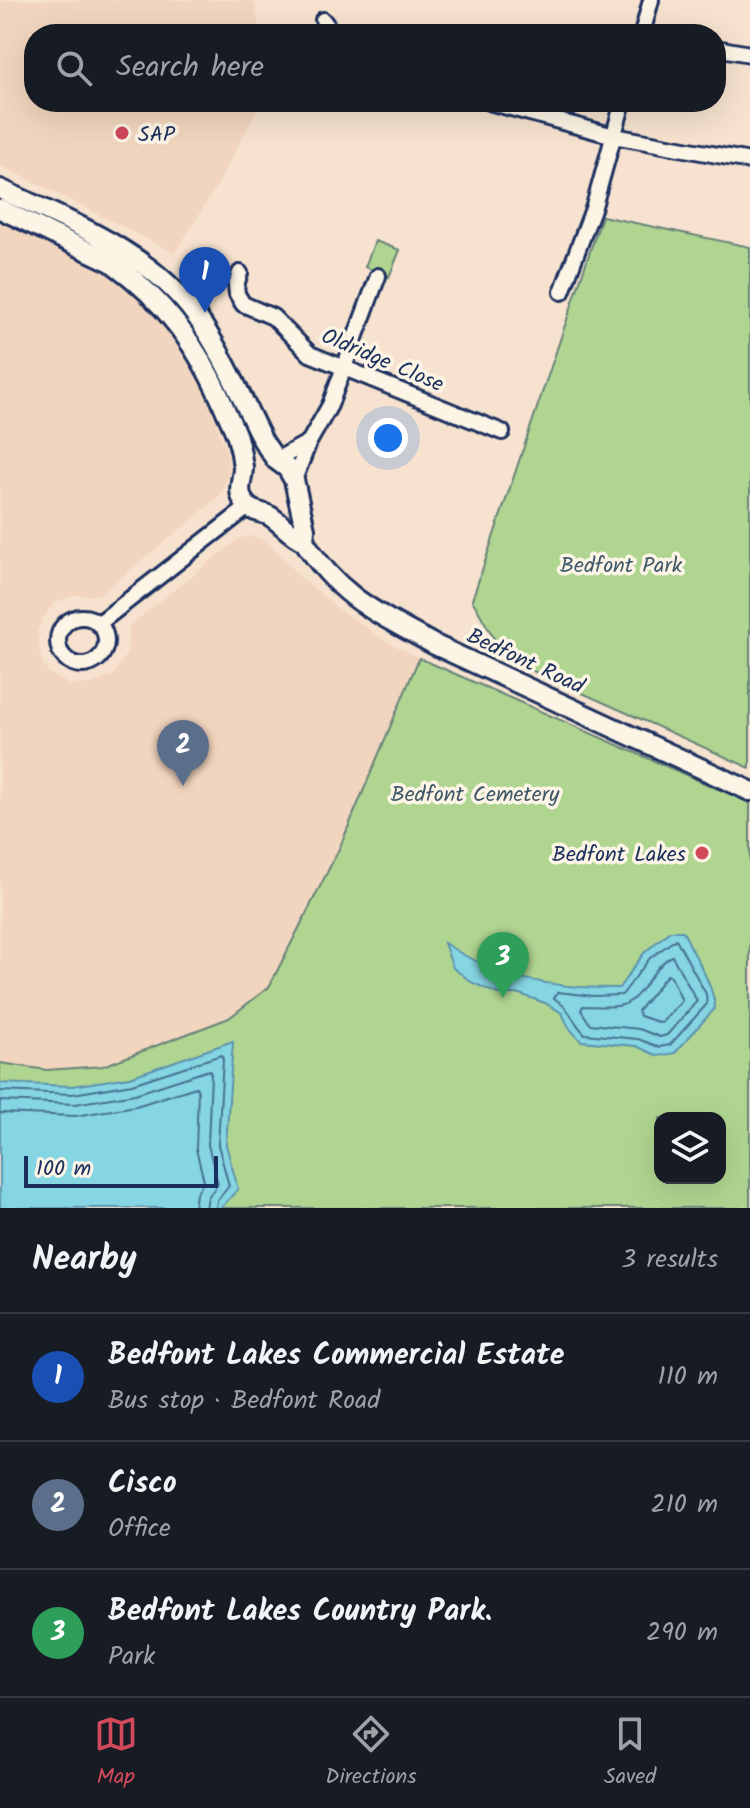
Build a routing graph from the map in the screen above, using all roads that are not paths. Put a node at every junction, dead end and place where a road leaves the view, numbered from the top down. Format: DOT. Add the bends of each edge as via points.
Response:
graph roads {
  1 [pos="651,0"];
  2 [pos="323,20"];
  3 [pos="326,24"];
  4 [pos="646,24"];
  5 [pos="726,50"];
  6 [pos="750,54"];
  7 [pos="526,112"];
  8 [pos="620,112"];
  9 [pos="614,136"];
  10 [pos="750,161"];
  11 [pos="0,189"];
  12 [pos="0,209"];
  13 [pos="240,273"];
  14 [pos="378,276"];
  15 [pos="562,292"];
  16 [pos="342,367"];
  17 [pos="502,432"];
  18 [pos="309,442"];
  19 [pos="276,460"];
  20 [pos="243,471"];
  21 [pos="294,484"];
  22 [pos="248,507"];
  23 [pos="269,515"];
  24 [pos="304,541"];
  25 [pos="98,624"];
  26 [pos="750,791"];
  1 -- 4 [label="street"];
  2 -- 3 [label="street"];
  5 -- 6 [label="street"];
  7 -- 9 [label="street"];
  8 -- 9 [label="street"];
  9 -- 10 [label="street"];
  9 -- 15 [label="street"];
  11 -- 19 [label="street, Bedfont Road" via="89,231 156,273 197,317"];
  12 -- 20 [label="street" via="111,262 178,322 212,378 236,434"];
  13 -- 16 [label="street, Oldridge Close" via="236,285 243,304 273,317 310,354"];
  14 -- 16 [label="street"];
  16 -- 17 [label="street, Oldridge Close"];
  16 -- 18 [label="street" via="330,405"];
  18 -- 19 [label="street"];
  18 -- 21 [label="street"];
  19 -- 20 [label="street" via="260,459"];
  19 -- 21 [label="street, Bedfont Road"];
  20 -- 22 [label="street" via="240,492"];
  21 -- 23 [label="street" via="288,504"];
  21 -- 24 [label="street, Bedfont Road"];
  22 -- 23 [label="street, Bedfont Road"];
  22 -- 25 [label="street"];
  23 -- 24 [label="street, Bedfont Road"];
  24 -- 26 [label="street, Bedfont Road" via="338,586 383,616"];
}
